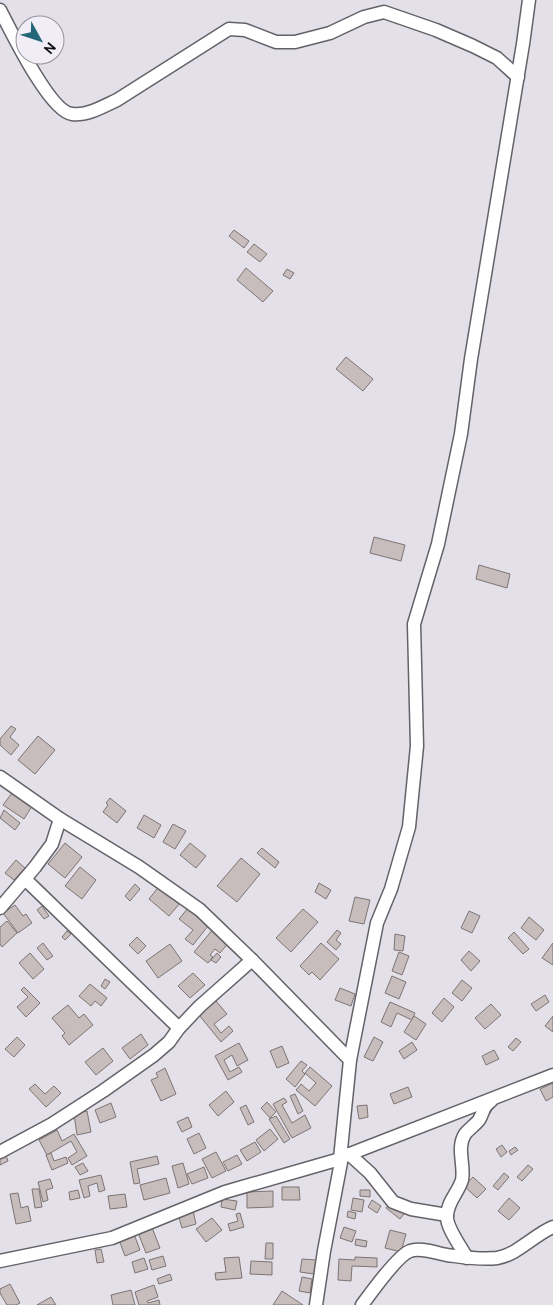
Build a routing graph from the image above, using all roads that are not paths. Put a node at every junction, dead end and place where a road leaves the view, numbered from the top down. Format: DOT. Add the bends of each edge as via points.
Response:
graph roads {
  1 [pos="529,0"];
  2 [pos="0,10"];
  3 [pos="518,77"];
  4 [pos="0,777"];
  5 [pos="60,819"];
  6 [pos="25,879"];
  7 [pos="0,908"];
  8 [pos="252,960"];
  9 [pos="179,1028"];
  10 [pos="350,1060"];
  11 [pos="553,1075"];
  12 [pos="493,1099"];
  13 [pos="0,1152"];
  14 [pos="344,1157"];
  15 [pos="447,1214"];
  16 [pos="553,1227"];
  17 [pos="467,1258"];
  18 [pos="0,1261"];
  19 [pos="316,1305"];
  20 [pos="362,1305"];
  1 -- 3 [label="street"];
  2 -- 3 [label="street" via="41,84 62,110 70,114 98,109 117,100 229,29 244,30 276,42 295,42 384,12 473,46 497,58"];
  3 -- 10 [label="street" via="461,434 438,544 414,624 417,746 409,827 391,889 377,923"];
  4 -- 5 [label="street"];
  5 -- 6 [label="street" via="52,844"];
  5 -- 8 [label="street" via="139,867 200,910"];
  6 -- 7 [label="street"];
  6 -- 9 [label="street"];
  8 -- 9 [label="street"];
  8 -- 10 [label="street"];
  9 -- 13 [label="street" via="169,1042 103,1091"];
  10 -- 14 [label="street"];
  11 -- 12 [label="street"];
  12 -- 14 [label="street"];
  12 -- 15 [label="street" via="484,1106 480,1117 465,1134 462,1181"];
  14 -- 15 [label="street" via="370,1174 393,1202 424,1212"];
  14 -- 18 [label="street" via="225,1192 112,1238"];
  14 -- 19 [label="street"];
  15 -- 17 [label="street"];
  16 -- 17 [label="street" via="499,1258"];
  17 -- 20 [label="street" via="409,1251"];
}
